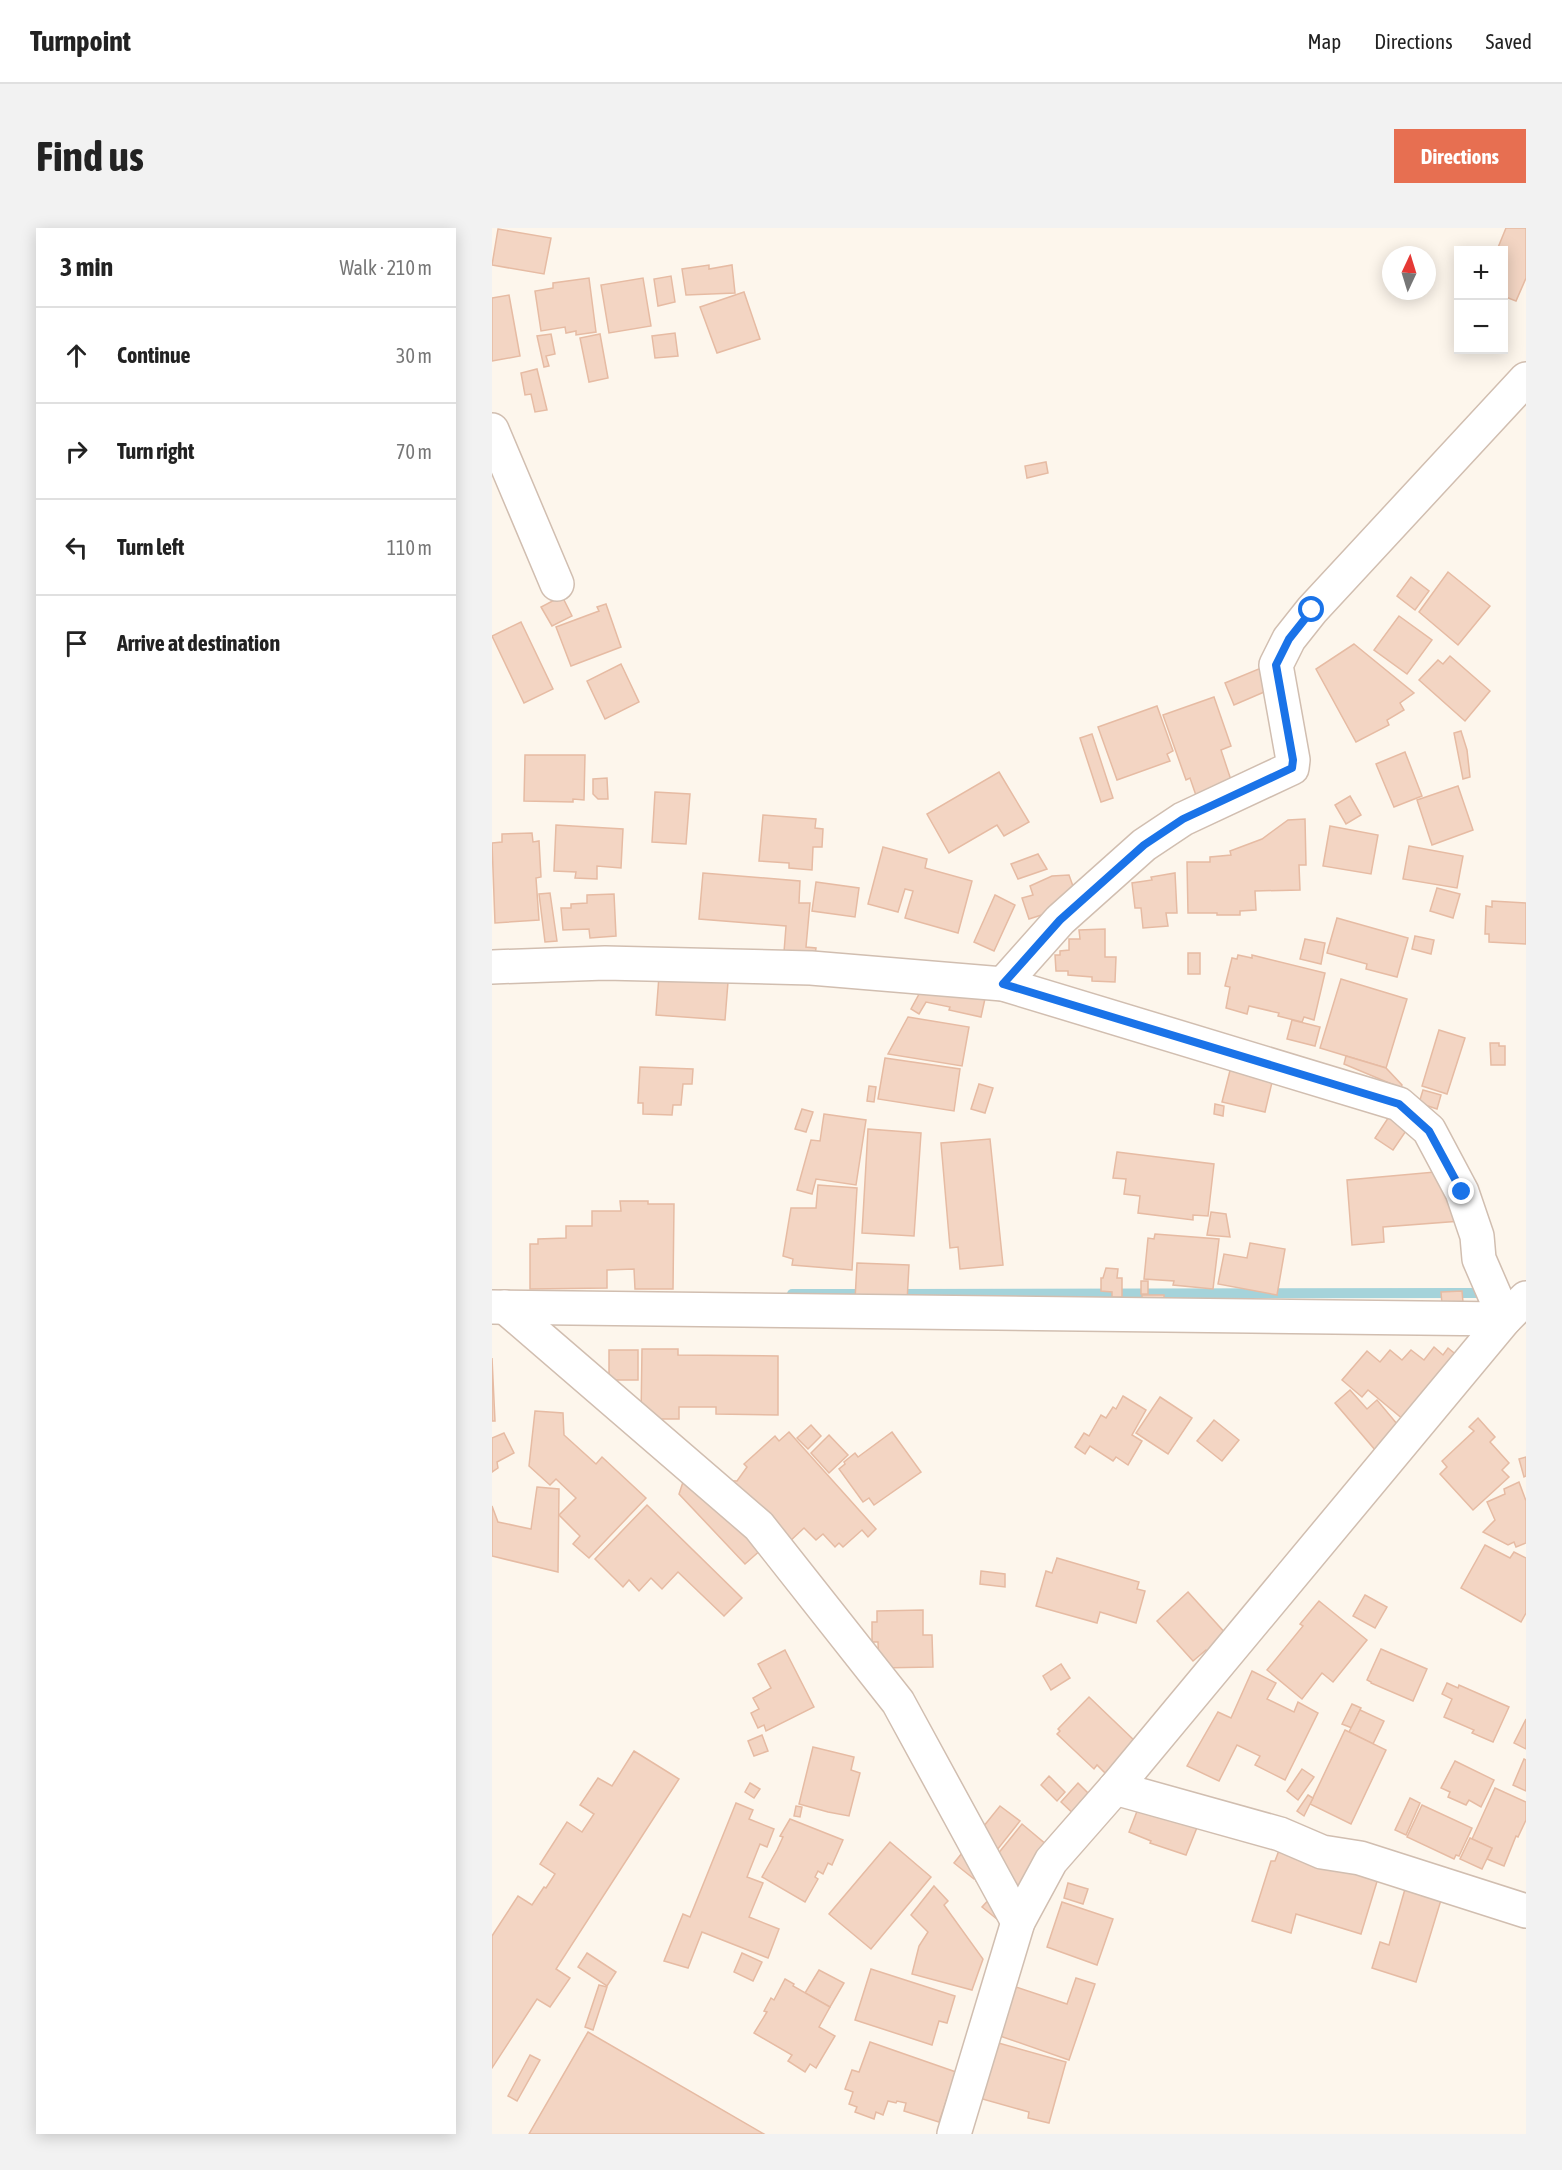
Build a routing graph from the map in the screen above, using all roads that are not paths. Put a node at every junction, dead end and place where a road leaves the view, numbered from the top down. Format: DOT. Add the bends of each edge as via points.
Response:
graph roads {
  1 [pos="1526,379"];
  2 [pos="492,430"];
  3 [pos="557,584"];
  4 [pos="492,967"];
  5 [pos="1003,984"];
  6 [pos="498,1307"];
  7 [pos="1515,1309"];
  8 [pos="1115,1788"];
  9 [pos="1526,1911"];
  10 [pos="1018,1922"];
  11 [pos="954,2134"];
  1 -- 5 [label="street" via="1289,639 1276,665 1292,768 1183,819 1144,845 1060,920"];
  2 -- 3 [label="street"];
  4 -- 5 [label="street" via="605,963 811,968"];
  5 -- 7 [label="street" via="1399,1104 1429,1131 1462,1192 1477,1236 1479,1258"];
  6 -- 7 [label="street"];
  6 -- 10 [label="street" via="759,1526 898,1702"];
  7 -- 8 [label="street"];
  8 -- 9 [label="street" via="1280,1834 1322,1852 1359,1858"];
  8 -- 10 [label="street" via="1051,1861"];
  10 -- 11 [label="street"];
}
